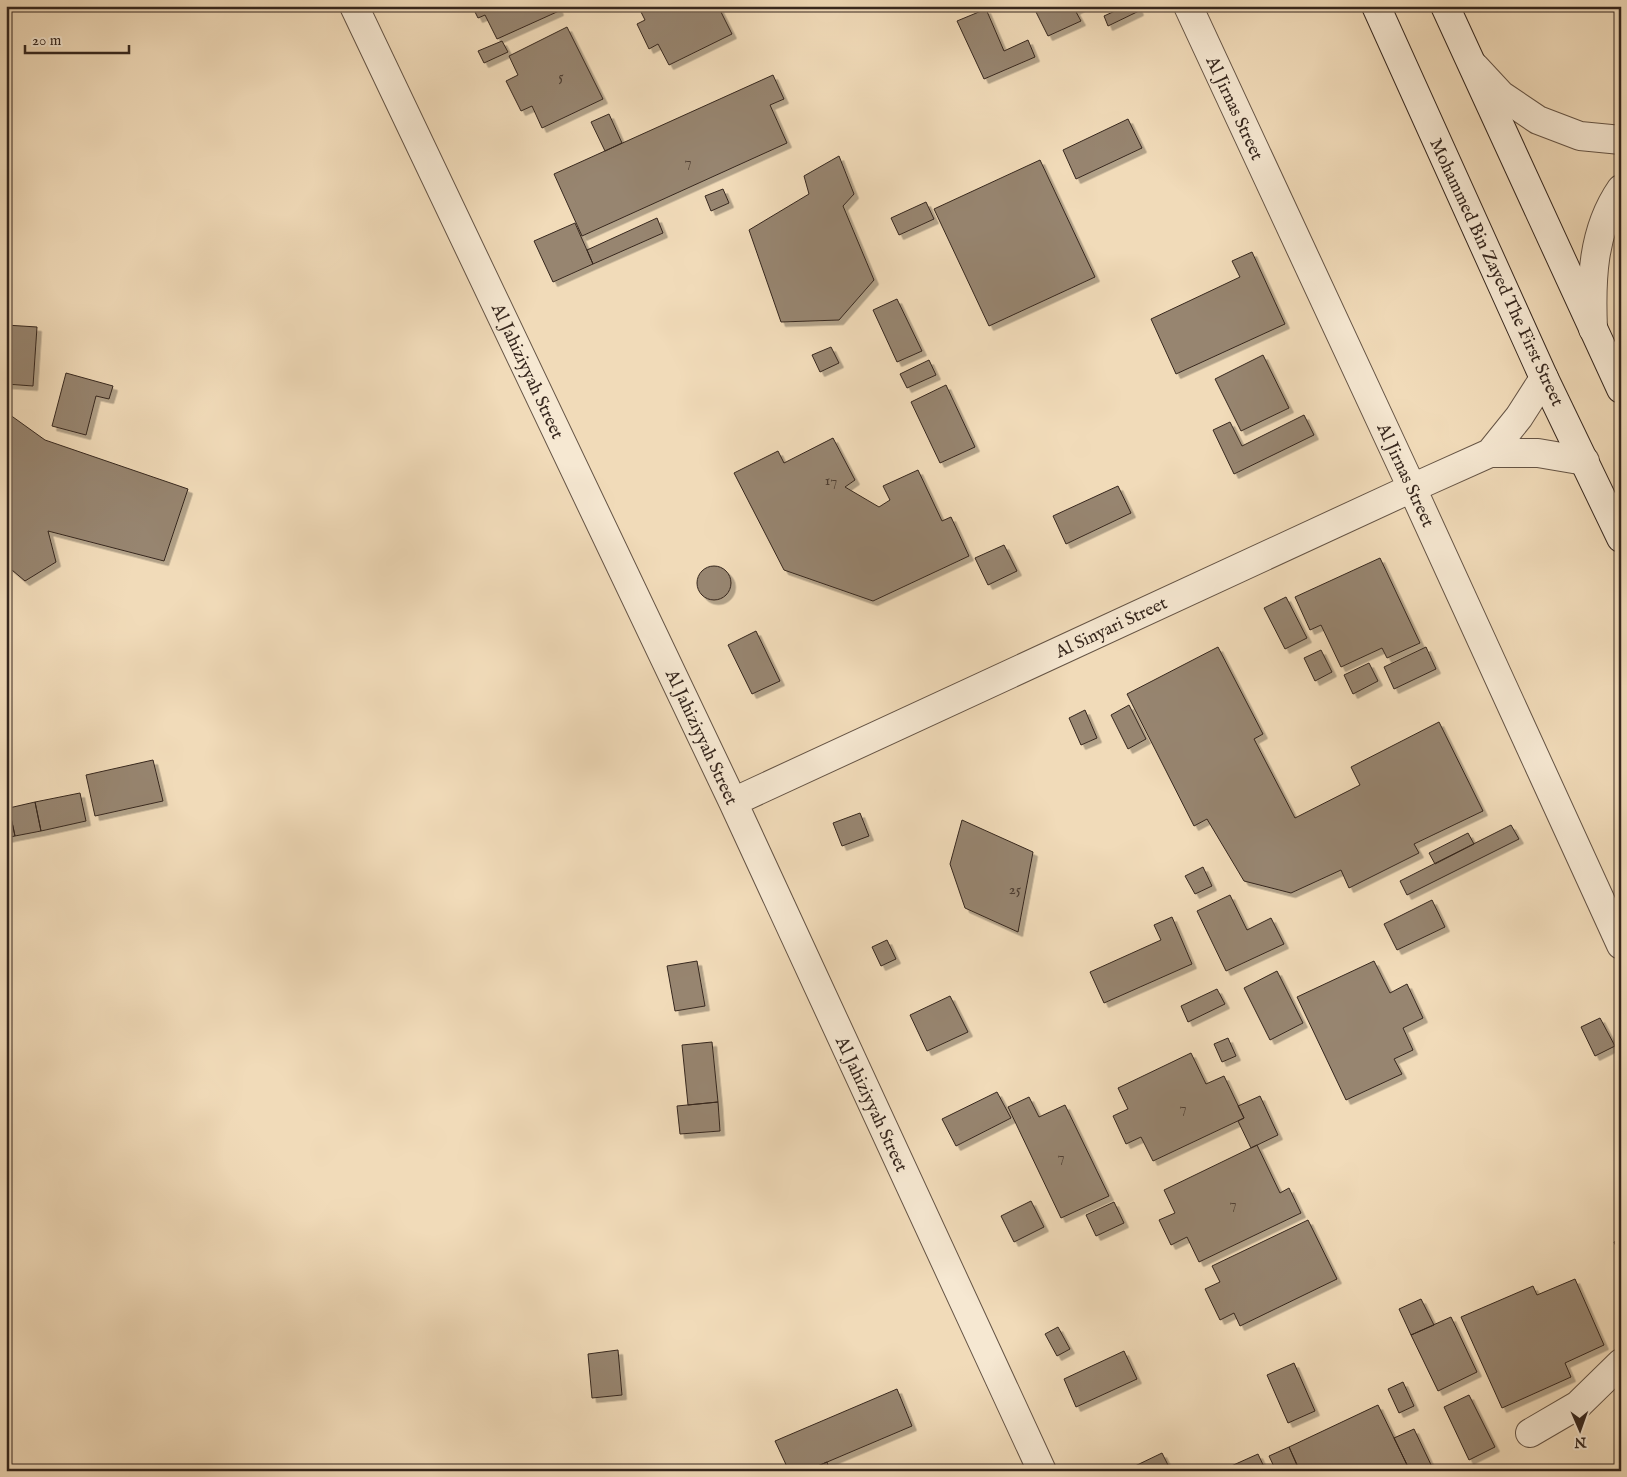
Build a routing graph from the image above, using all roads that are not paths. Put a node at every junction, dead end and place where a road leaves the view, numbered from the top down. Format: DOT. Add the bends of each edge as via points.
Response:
graph roads {
  1 [pos="354,6"];
  2 [pos="1188,6"];
  3 [pos="1376,6"];
  4 [pos="1445,6"];
  5 [pos="1471,62"];
  6 [pos="1621,140"];
  7 [pos="1621,189"];
  8 [pos="1593,330"];
  9 [pos="1544,378"];
  10 [pos="1621,389"];
  11 [pos="1490,453"];
  12 [pos="1585,461"];
  13 [pos="1412,488"];
  14 [pos="1621,538"];
  15 [pos="733,802"];
  16 [pos="1621,945"];
  17 [pos="1621,1363"];
  18 [pos="1530,1433"];
  19 [pos="1042,1471"];
  1 -- 15 [label="street, Al Jahiziyyah Street"];
  2 -- 13 [label="street, Al Jirnas Street"];
  3 -- 9 [label="street, Mohammed Bin Zayed The First Street"];
  4 -- 5 [label="street"];
  5 -- 6 [label="street" via="1501,95 1538,120 1580,136"];
  5 -- 8 [label="street"];
  7 -- 8 [label="street" via="1612,201 1597,241 1592,285"];
  8 -- 10 [label="street"];
  9 -- 11 [label="street, Al Sinyari Street"];
  9 -- 12 [label="street, Mohammed Bin Zayed The First Street"];
  11 -- 12 [label="street, Al Sinyari Street" via="1538,453"];
  11 -- 13 [label="street, Al Sinyari Street"];
  12 -- 14 [label="street, Mohammed Bin Zayed The First Street"];
  13 -- 15 [label="street, Al Sinyari Street"];
  13 -- 16 [label="street, Al Jirnas Street"];
  15 -- 19 [label="street, Al Jahiziyyah Street"];
  17 -- 18 [label="street" via="1578,1405"];
}
